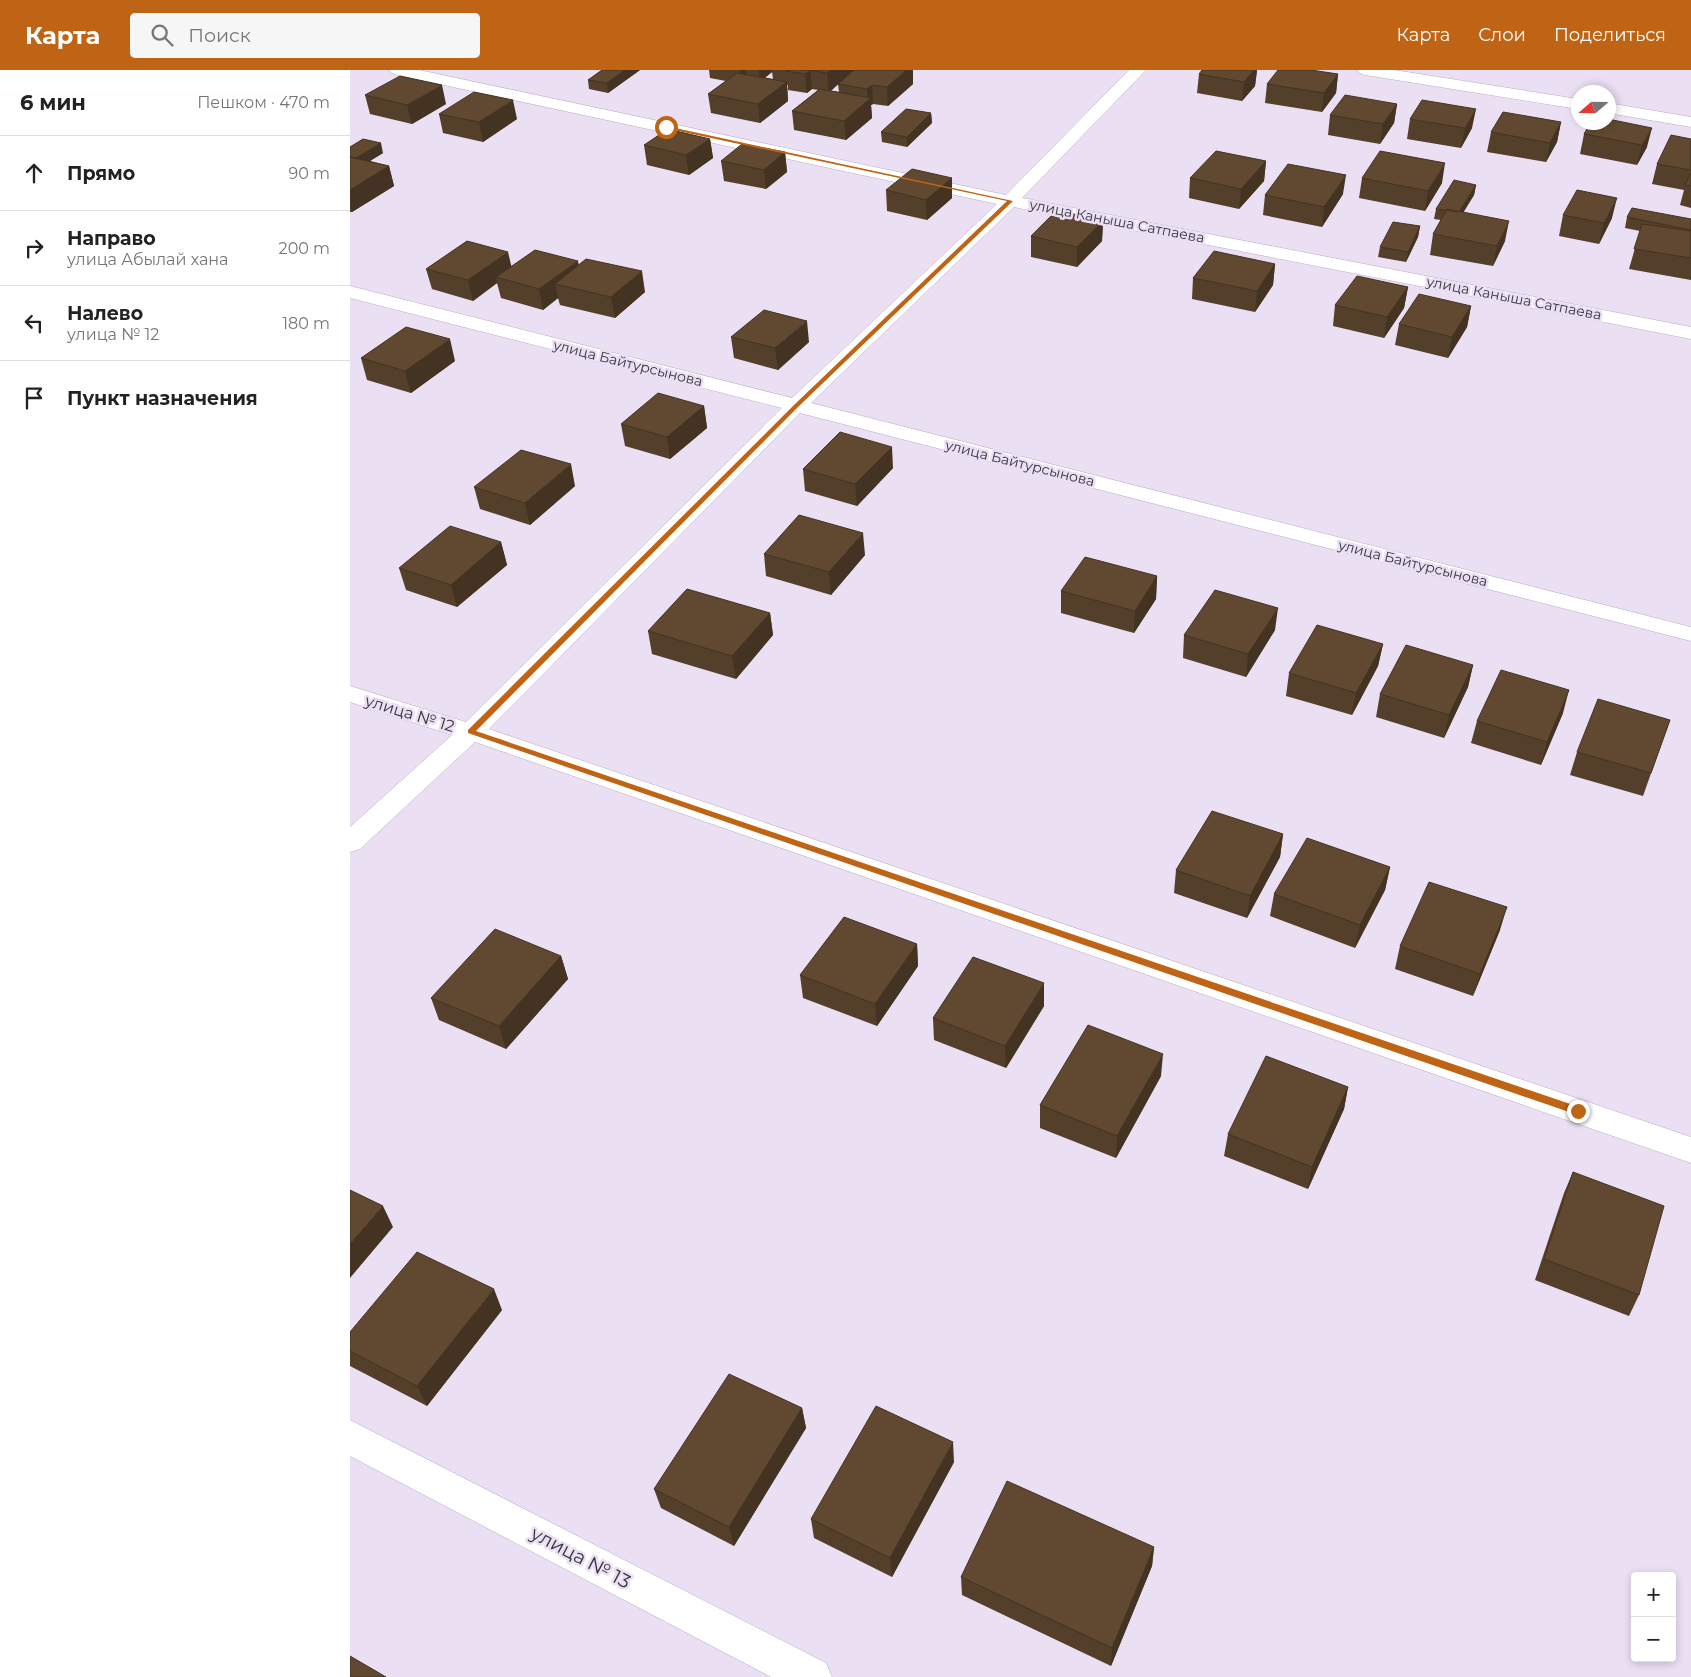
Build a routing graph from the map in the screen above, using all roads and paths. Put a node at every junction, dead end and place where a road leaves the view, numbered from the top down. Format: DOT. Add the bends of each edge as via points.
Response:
graph roads {
  1 [pos="397,70"];
  2 [pos="1138,70"];
  3 [pos="1365,70"];
  4 [pos="1571,103"];
  5 [pos="1616,109"];
  6 [pos="1691,122"];
  7 [pos="1010,201"];
  8 [pos="350,292"];
  9 [pos="1691,333"];
  10 [pos="796,406"];
  11 [pos="1691,634"];
  12 [pos="350,694"];
  13 [pos="470,732"];
  14 [pos="350,842"];
  15 [pos="1691,1150"];
  16 [pos="350,1436"];
  17 [pos="812,1677"];
  1 -- 7 [label="street, улица Каныша Сатпаева"];
  2 -- 7 [label="street"];
  3 -- 4 [label="street"];
  5 -- 6 [label="street"];
  7 -- 9 [label="street, улица Каныша Сатпаева"];
  7 -- 10 [label="street"];
  8 -- 10 [label="street, улица Байтурсынова"];
  10 -- 11 [label="street, улица Байтурсынова"];
  10 -- 13 [label="street"];
  12 -- 13 [label="street, улица № 12"];
  13 -- 14 [label="street"];
  13 -- 15 [label="street, улица № 12"];
  16 -- 17 [label="street, улица № 13"];
}
